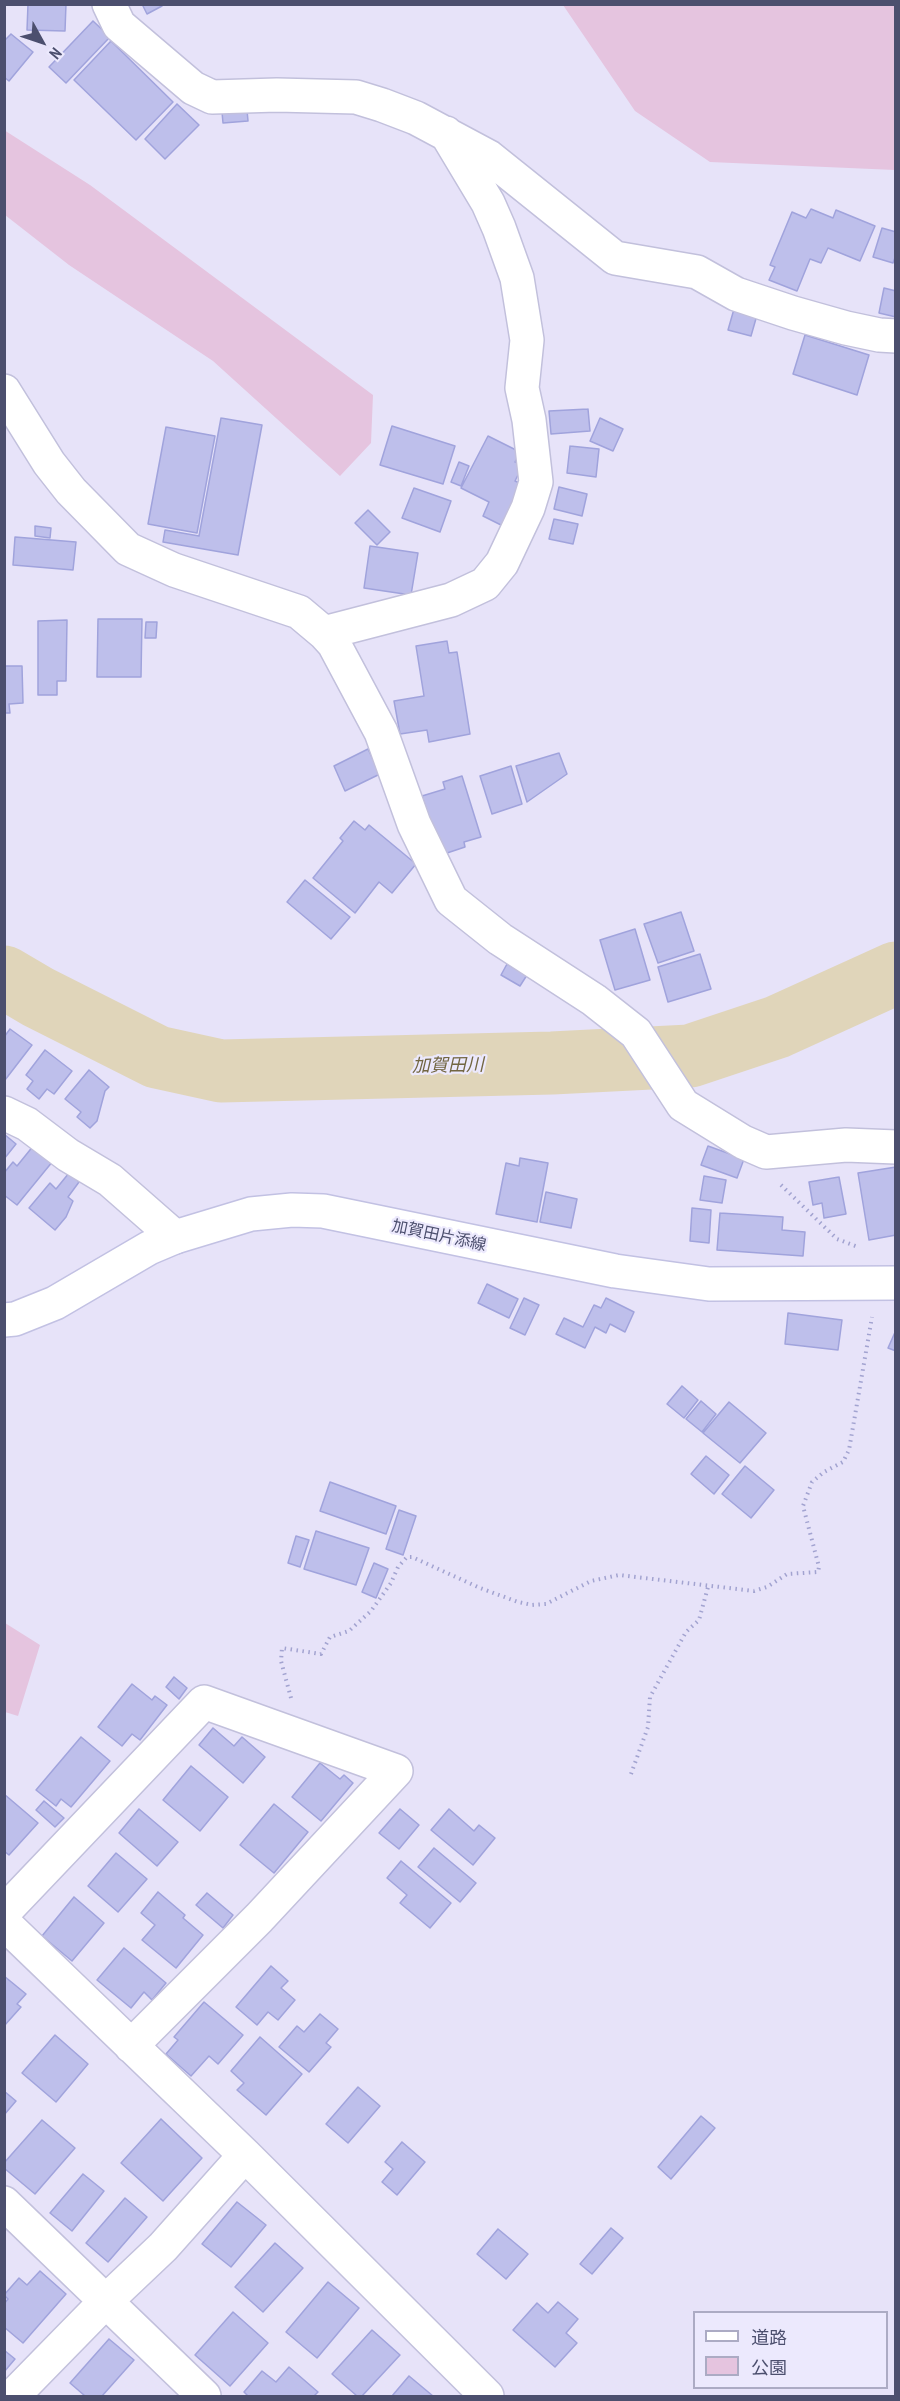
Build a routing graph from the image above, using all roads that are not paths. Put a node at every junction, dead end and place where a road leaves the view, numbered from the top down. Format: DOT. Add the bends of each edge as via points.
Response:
graph roads {
  1 [pos="109,4"];
  2 [pos="446,133"];
  3 [pos="896,336"];
  4 [pos="4,391"];
  5 [pos="324,633"];
  6 [pos="4,1113"];
  7 [pos="896,1147"];
  8 [pos="175,1237"];
  9 [pos="887,1283"];
  10 [pos="4,1320"];
  11 [pos="4,1912"];
  12 [pos="4,1923"];
  13 [pos="131,2046"];
  14 [pos="245,2155"];
  15 [pos="4,2203"];
  16 [pos="106,2301"];
  17 [pos="14,2397"];
  18 [pos="204,2397"];
  19 [pos="488,2397"];
  1 -- 2 [label="street" via="119,25 193,88 212,97 356,97"];
  2 -- 3 [label="street" via="489,157 615,258 697,272 736,294 793,313 846,328"];
  2 -- 5 [label="street" via="488,203 517,278 527,340 522,388 536,482 502,563 485,584 451,600"];
  4 -- 5 [label="street" via="49,463 128,549 174,570 299,612"];
  5 -- 7 [label="street" via="334,644 381,732 414,824 451,900 500,939 567,981 636,1033 683,1105 743,1142 766,1152 846,1145"];
  6 -- 8 [label="street" via="110,1180"];
  8 -- 9 [label="street, 加賀田片添線" via="251,1214 323,1211 615,1271 709,1284"];
  8 -- 10 [label="street, 加賀田片添線" via="55,1303"];
  11 -- 13 [label="street" via="204,1702 396,1771 259,1918"];
  12 -- 13 [label="street"];
  13 -- 14 [label="street"];
  14 -- 16 [label="street" via="163,2247"];
  14 -- 19 [label="street"];
  15 -- 16 [label="street"];
  16 -- 17 [label="street"];
  16 -- 18 [label="street"];
}
